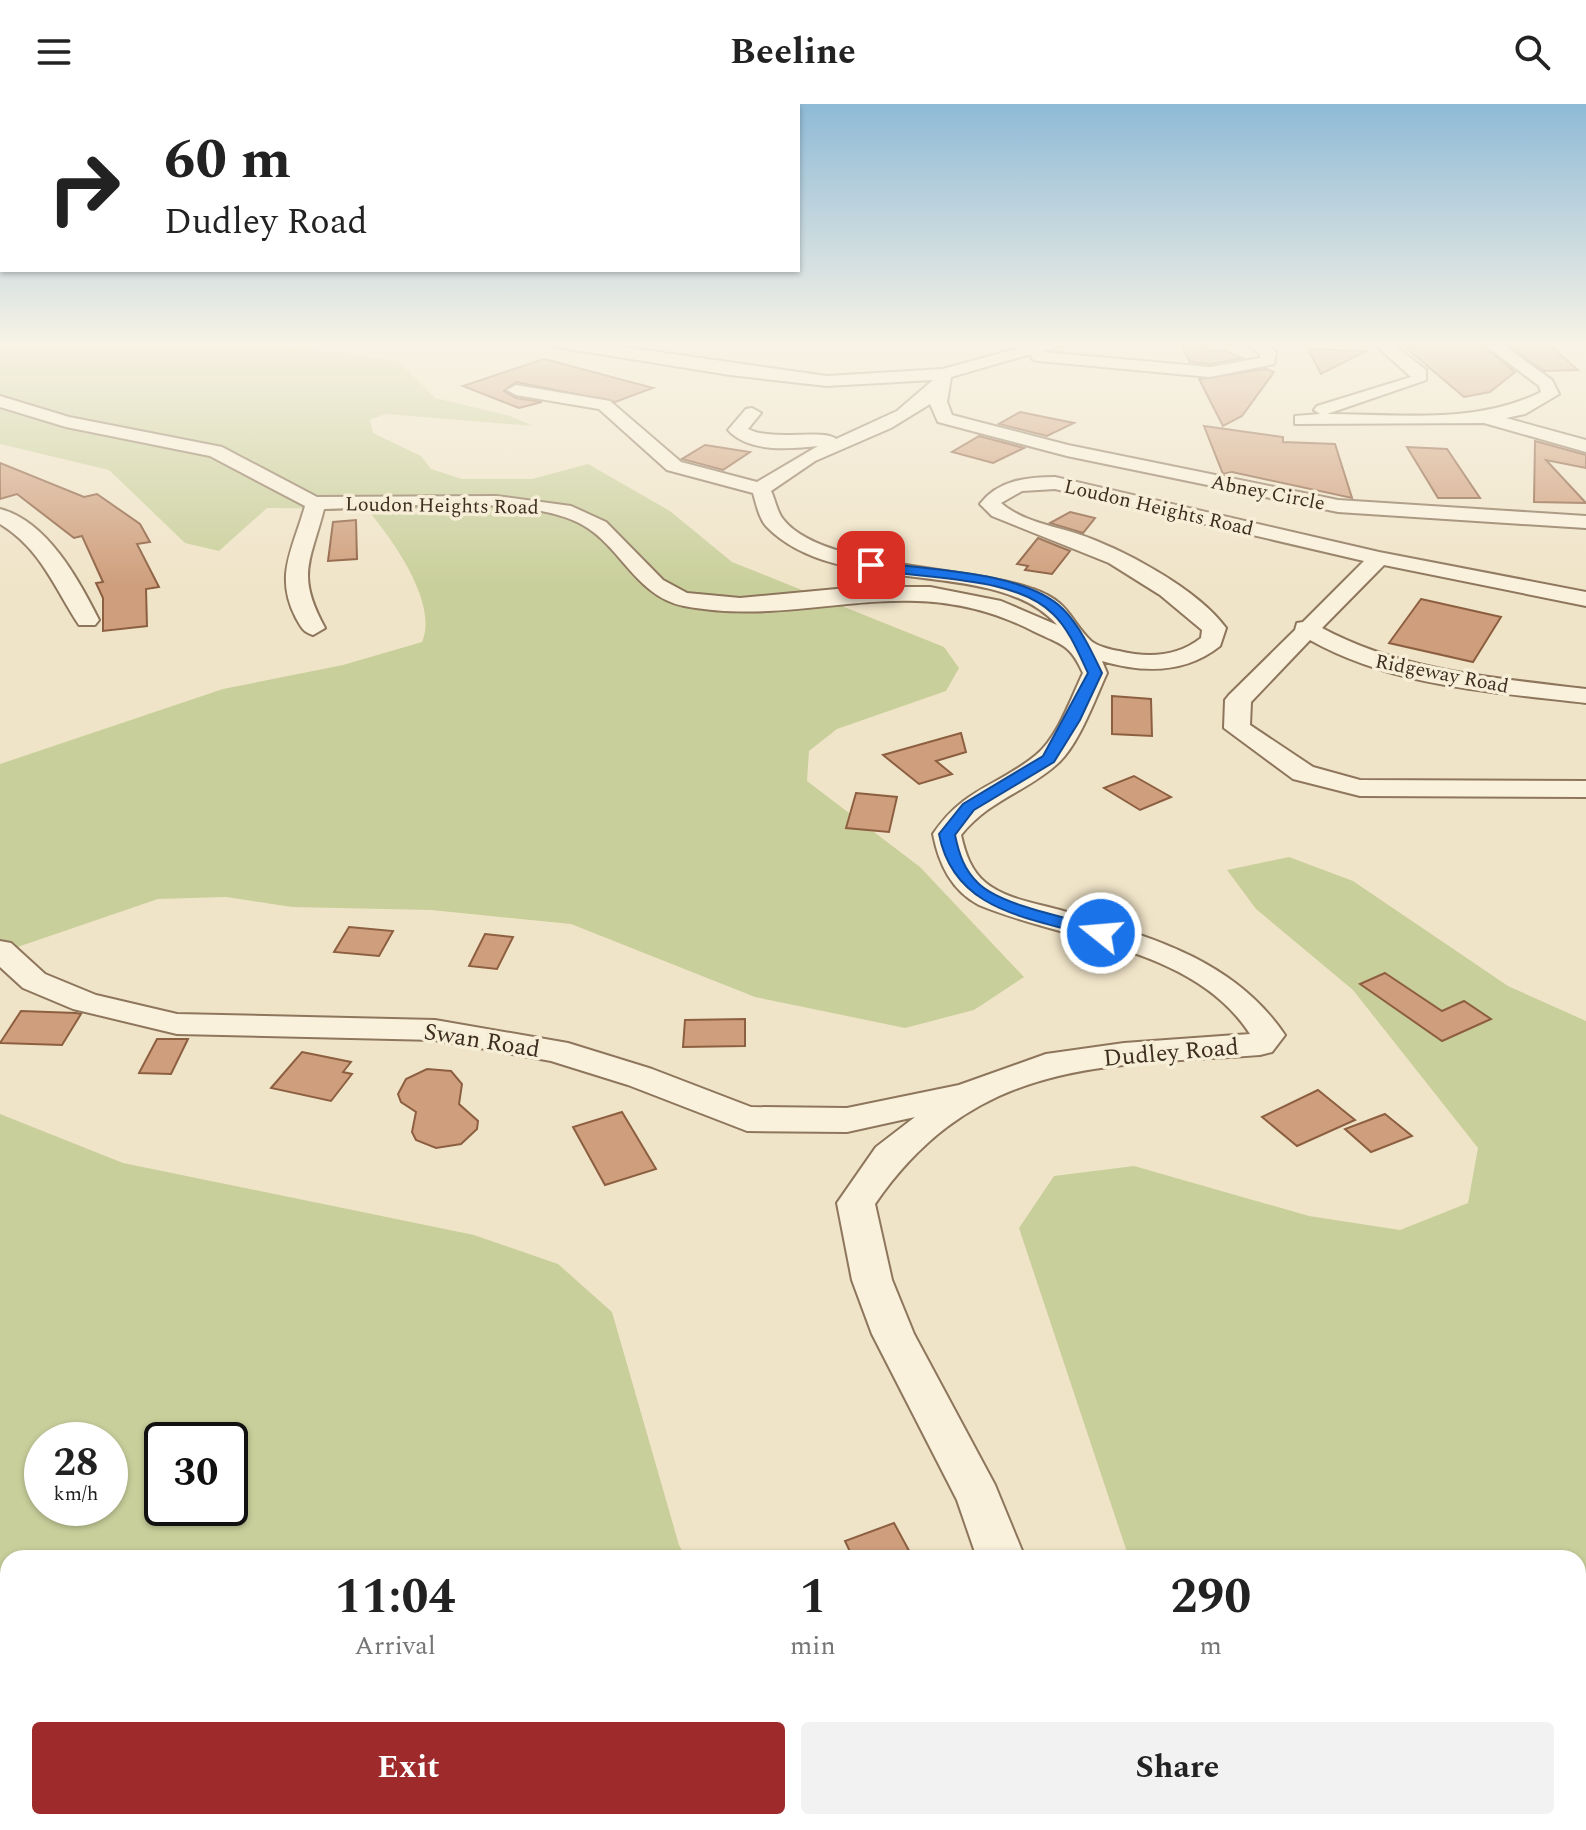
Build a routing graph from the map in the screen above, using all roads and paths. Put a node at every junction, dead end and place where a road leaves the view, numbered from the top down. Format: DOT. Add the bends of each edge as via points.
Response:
graph roads {
  1 [pos="69,423"];
  2 [pos="624,423"];
  3 [pos="744,423"];
  4 [pos="885,423"];
  5 [pos="961,423"];
  6 [pos="1500,423"];
  7 [pos="854,436"];
  8 [pos="1586,446"];
  9 [pos="1067,450"];
  10 [pos="761,489"];
  11 [pos="316,503"];
  12 [pos="0,515"];
  13 [pos="1586,522"];
  14 [pos="1345,549"];
  15 [pos="1379,558"];
  16 [pos="1586,599"];
  17 [pos="87,620"];
  18 [pos="313,628"];
  19 [pos="1305,628"];
  20 [pos="1083,647"];
  21 [pos="1586,696"];
  22 [pos="1586,789"];
  23 [pos="0,950"];
  24 [pos="968,1094"];
  25 [pos="998,1550"];
  1 -- 11 [label="street, Loudon Heights Road" via="215,451"];
  2 -- 10 [label="street" via="674,466"];
  3 -- 7 [label="street" via="737,430 785,444"];
  4 -- 7 [label="street"];
  5 -- 9 [label="street, Abney Circle"];
  6 -- 8 [label="street"];
  7 -- 10 [label="street" via="804,459"];
  9 -- 13 [label="street, Abney Circle" via="1338,506"];
  9 -- 14 [label="street" via="1090,463"];
  10 -- 20 [label="street" via="770,517 782,530 819,551 847,561 1030,593 1058,611"];
  11 -- 18 [label="street" via="294,581"];
  11 -- 20 [label="street, Loudon Heights Road" via="515,503 556,508 585,517 603,530 661,589 679,598 736,605 852,592 944,596 1013,613"];
  12 -- 17 [label="street" via="25,528 47,553"];
  14 -- 15 [label="street, Loudon Heights Road"];
  14 -- 20 [label="street, Loudon Heights Road" via="1055,483 1004,491 990,504 1002,515 1080,541 1130,566 1185,601 1214,628 1212,641 1178,661 1128,660"];
  15 -- 16 [label="street, Loudon Heights Road"];
  15 -- 19 [label="street"];
  19 -- 21 [label="street, Ridgeway Road" via="1336,648 1390,667"];
  19 -- 22 [label="street" via="1238,700 1237,728 1303,773 1360,788"];
  20 -- 24 [label="street, Dudley Road" via="1095,673 1073,720 1048,759 969,807 947,834 952,861 974,889 1005,904 1172,959 1232,992 1261,1020 1268,1035 1260,1044 1046,1065"];
  23 -- 24 [label="street, Swan Road" via="34,981 85,1002 177,1024 435,1030 556,1051 747,1119 847,1120"];
  24 -- 25 [label="street, Dudley Road" via="889,1156 856,1203 872,1280 893,1334 979,1499"];
}
